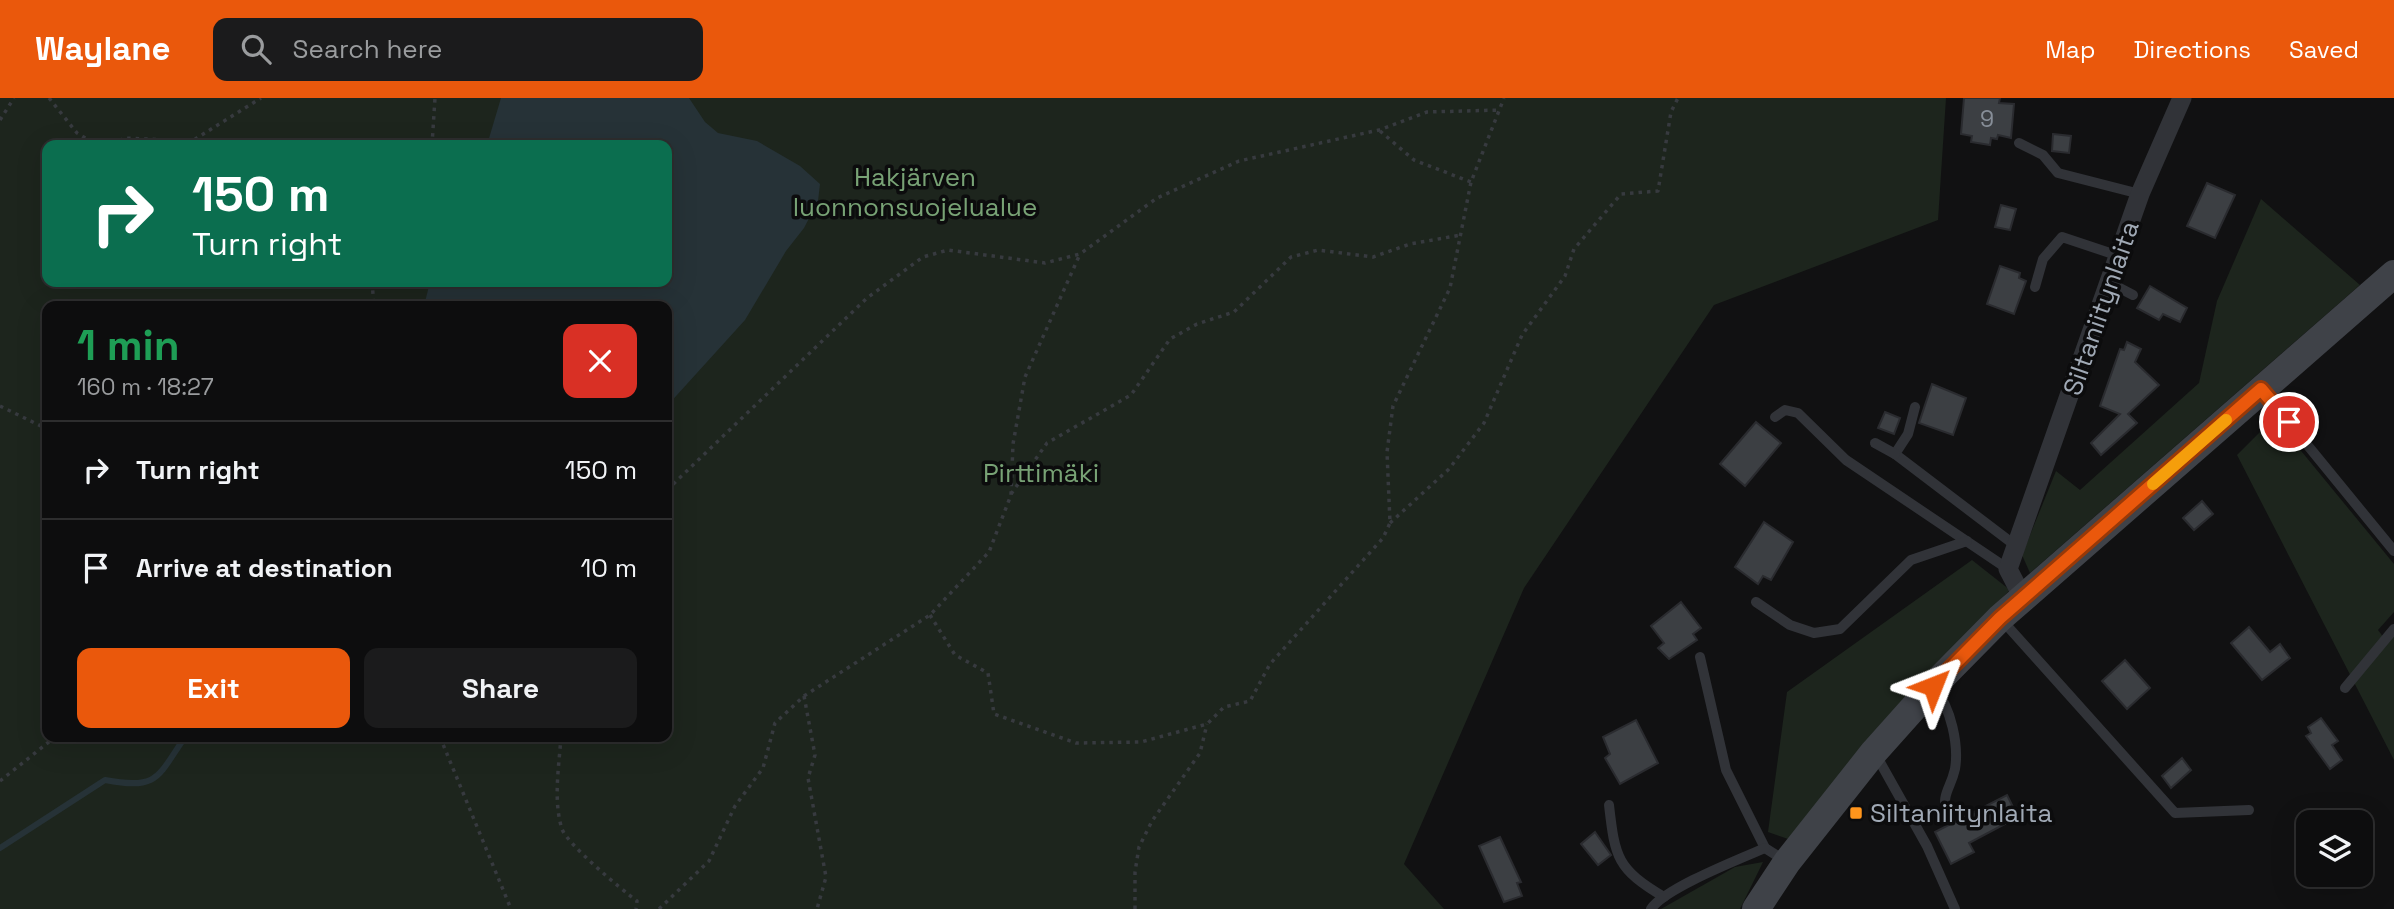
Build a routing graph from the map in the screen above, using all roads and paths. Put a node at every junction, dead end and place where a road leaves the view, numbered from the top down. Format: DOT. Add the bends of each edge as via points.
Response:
graph roads {
  1 [pos="14,98"];
  2 [pos="49,98"];
  3 [pos="261,98"];
  4 [pos="435,98"];
  5 [pos="1504,98"];
  6 [pos="1678,98"];
  7 [pos="2182,98"];
  8 [pos="1501,110"];
  9 [pos="0,120"];
  10 [pos="1379,130"];
  11 [pos="89,140"];
  12 [pos="121,140"];
  13 [pos="169,140"];
  14 [pos="194,140"];
  15 [pos="432,140"];
  16 [pos="2019,143"];
  17 [pos="1471,182"];
  18 [pos="2140,194"];
  19 [pos="1461,234"];
  20 [pos="1080,254"];
  21 [pos="2119,257"];
  22 [pos="2394,274"];
  23 [pos="2110,283"];
  24 [pos="2035,287"];
  25 [pos="2133,295"];
  26 [pos="2261,389"];
  27 [pos="0,406"];
  28 [pos="1915,407"];
  29 [pos="1775,417"];
  30 [pos="42,427"];
  31 [pos="1875,443"];
  32 [pos="1895,454"];
  33 [pos="672,485"];
  34 [pos="1011,495"];
  35 [pos="1390,523"];
  36 [pos="1967,541"];
  37 [pos="2016,546"];
  38 [pos="2394,551"];
  39 [pos="2008,569"];
  40 [pos="2023,598"];
  41 [pos="1756,602"];
  42 [pos="930,615"];
  43 [pos="2000,618"];
  44 [pos="2394,629"];
  45 [pos="1700,657"];
  46 [pos="1933,686"];
  47 [pos="2345,688"];
  48 [pos="804,696"];
  49 [pos="1207,724"];
  50 [pos="49,742"];
  51 [pos="442,742"];
  52 [pos="561,742"];
  53 [pos="1874,752"];
  54 [pos="0,781"];
  55 [pos="1609,805"];
  56 [pos="2249,810"];
  57 [pos="1947,817"];
  58 [pos="1776,855"];
  59 [pos="1664,897"];
  60 [pos="511,909"];
  61 [pos="636,909"];
  62 [pos="659,909"];
  63 [pos="817,909"];
  64 [pos="1135,909"];
  65 [pos="1651,909"];
  66 [pos="1756,909"];
  67 [pos="1955,909"];
  1 -- 9 [label="path"];
  2 -- 11 [label="path" via="77,133"];
  3 -- 14 [label="path"];
  4 -- 15 [label="path"];
  5 -- 8 [label="path"];
  6 -- 35 [label="path" via="1671,112 1658,191 1621,194 1574,250 1565,276 1522,335 1484,423 1449,469"];
  7 -- 18 [label="street, Siltaniitynlaita"];
  8 -- 10 [label="path" via="1427,112"];
  8 -- 17 [label="path"];
  10 -- 17 [label="path" via="1414,160"];
  10 -- 20 [label="path" via="1239,162 1157,198"];
  12 -- 13 [label="path"];
  16 -- 18 [label="lane" via="2043,155 2058,173"];
  17 -- 19 [label="path"];
  18 -- 21 [label="street, Siltaniitynlaita"];
  19 -- 34 [label="path" via="1373,257 1318,250 1291,257 1234,312 1196,324 1170,339 1131,396 1047,443"];
  19 -- 35 [label="path" via="1450,288 1393,406 1387,452"];
  20 -- 33 [label="path" via="1045,263 948,250 923,257 867,298"];
  20 -- 34 [label="path" via="1025,377 1013,444"];
  21 -- 23 [label="street, Siltaniitynlaita"];
  21 -- 24 [label="lane" via="2062,237 2043,259"];
  22 -- 26 [label="street"];
  23 -- 25 [label="lane"];
  23 -- 37 [label="street, Siltaniitynlaita"];
  26 -- 38 [label="lane"];
  26 -- 40 [label="street"];
  27 -- 30 [label="path"];
  28 -- 32 [label="lane" via="1908,435"];
  29 -- 36 [label="lane" via="1785,410 1798,413 1846,460"];
  31 -- 32 [label="lane"];
  32 -- 37 [label="lane"];
  34 -- 42 [label="path" via="989,552"];
  35 -- 49 [label="path" via="1383,538 1270,664 1250,701 1224,707"];
  36 -- 39 [label="lane"];
  36 -- 41 [label="lane" via="1911,560 1840,629 1814,633 1790,625"];
  37 -- 39 [label="street, Siltaniitynlaita"];
  39 -- 40 [label="street"];
  40 -- 43 [label="street"];
  42 -- 48 [label="path"];
  42 -- 49 [label="path" via="955,655 988,673 994,714 1076,743 1141,742"];
  43 -- 46 [label="street"];
  43 -- 56 [label="lane" via="2175,813"];
  44 -- 47 [label="lane"];
  45 -- 58 [label="lane" via="1726,770"];
  46 -- 53 [label="street"];
  46 -- 57 [label="lane" via="1943,698 1952,727 1955,769 1943,799"];
  48 -- 62 [label="path" via="775,723 763,768 735,806 709,861"];
  48 -- 63 [label="path" via="815,755 808,778 826,877"];
  49 -- 64 [label="path" via="1200,753 1139,847"];
  50 -- 54 [label="path"];
  51 -- 60 [label="path"];
  52 -- 61 [label="path" via="558,789 563,831 637,901"];
  53 -- 58 [label="street"];
  53 -- 67 [label="lane" via="1927,846"];
  55 -- 59 [label="lane" via="1621,865 1635,880"];
  58 -- 59 [label="lane" via="1729,863"];
  58 -- 66 [label="street"];
  59 -- 65 [label="lane"];
}
